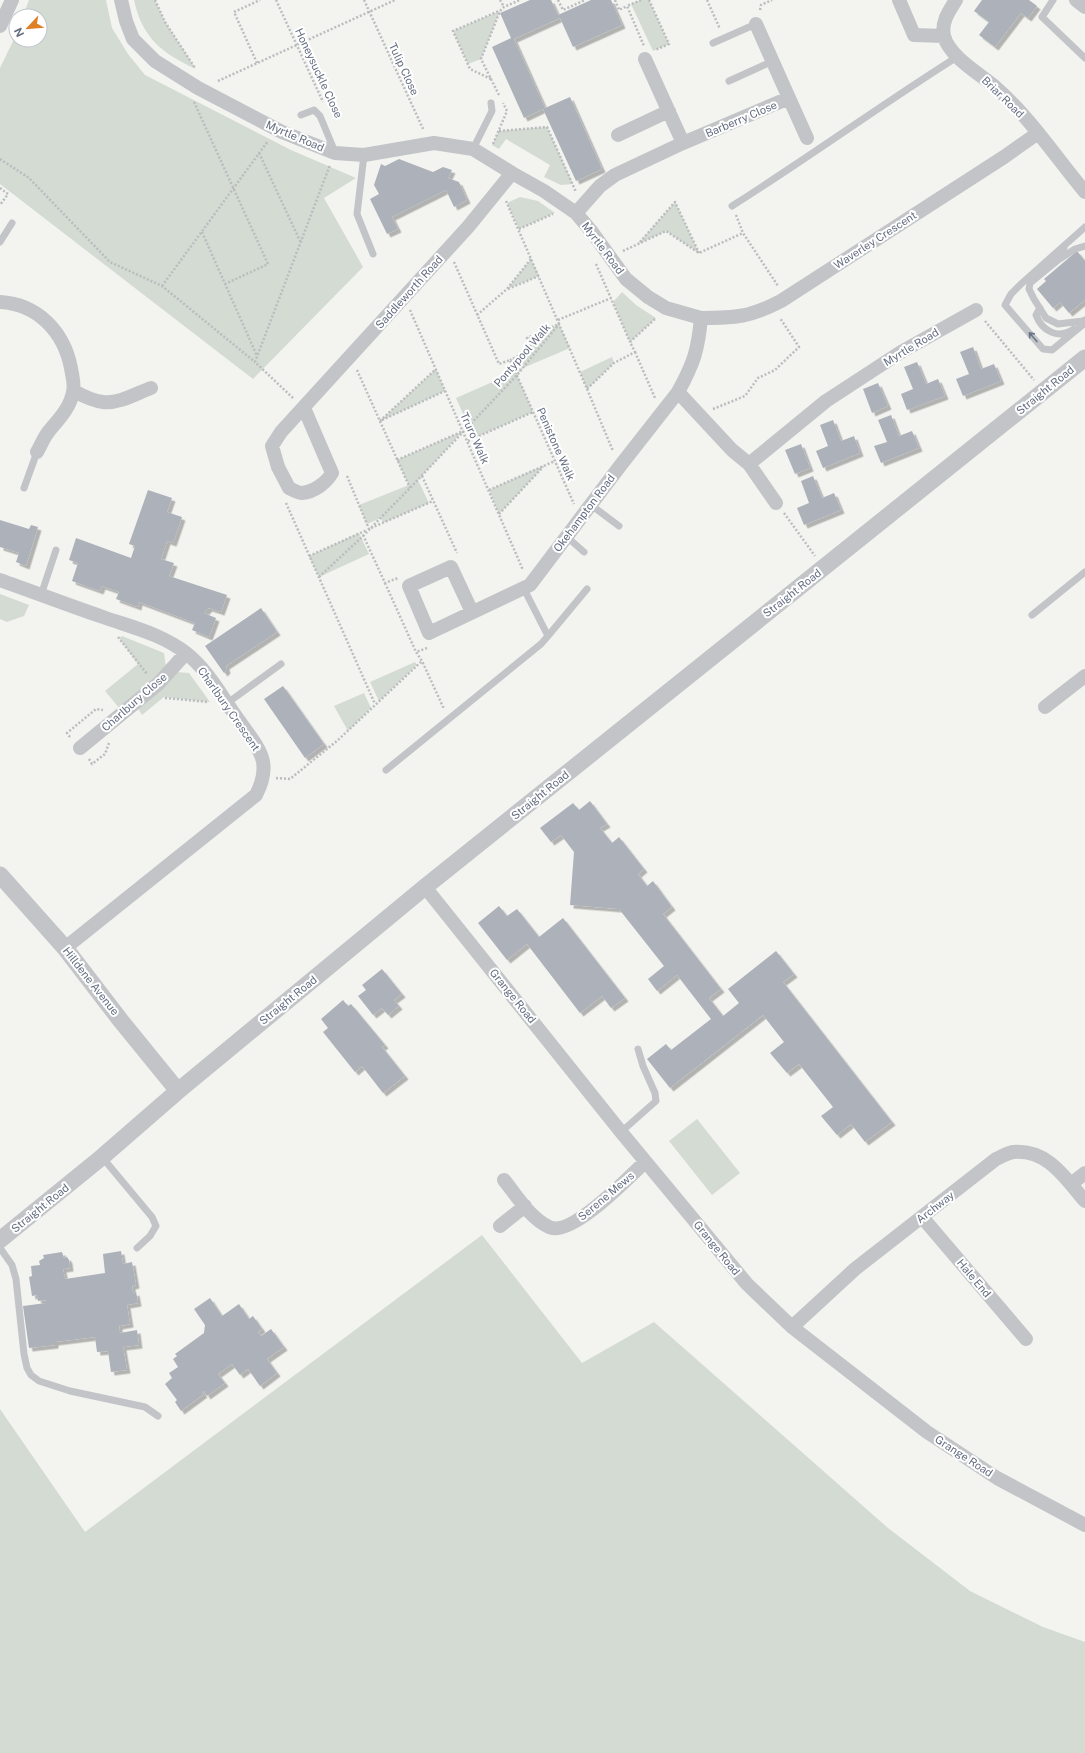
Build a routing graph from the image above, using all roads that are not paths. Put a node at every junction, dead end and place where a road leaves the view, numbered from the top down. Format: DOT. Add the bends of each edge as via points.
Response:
graph roads {
  1 [pos="12,0"];
  2 [pos="121,0"];
  3 [pos="899,0"];
  4 [pos="956,0"];
  5 [pos="1053,0"];
  6 [pos="1076,0"];
  7 [pos="1085,7"];
  8 [pos="756,24"];
  9 [pos="0,26"];
  10 [pos="944,36"];
  11 [pos="713,43"];
  12 [pos="646,56"];
  13 [pos="957,57"];
  14 [pos="1085,58"];
  15 [pos="773,61"];
  16 [pos="729,81"];
  17 [pos="789,98"];
  18 [pos="491,103"];
  19 [pos="669,111"];
  20 [pos="301,115"];
  21 [pos="1038,133"];
  22 [pos="618,135"];
  23 [pos="808,138"];
  24 [pos="683,143"];
  25 [pos="473,149"];
  26 [pos="335,153"];
  27 [pos="364,155"];
  28 [pos="512,173"];
  29 [pos="1085,192"];
  30 [pos="732,206"];
  31 [pos="579,209"];
  32 [pos="12,223"];
  33 [pos="1085,227"];
  34 [pos="0,242"];
  35 [pos="1064,246"];
  36 [pos="1085,246"];
  37 [pos="373,254"];
  38 [pos="1058,260"];
  39 [pos="0,302"];
  40 [pos="1040,308"];
  41 [pos="976,310"];
  42 [pos="701,318"];
  43 [pos="1084,321"];
  44 [pos="1085,358"];
  45 [pos="151,388"];
  46 [pos="74,392"];
  47 [pos="678,392"];
  48 [pos="304,408"];
  49 [pos="37,452"];
  50 [pos="749,464"];
  51 [pos="24,488"];
  52 [pos="776,503"];
  53 [pos="591,505"];
  54 [pos="620,526"];
  55 [pos="567,537"];
  56 [pos="56,550"];
  57 [pos="584,552"];
  58 [pos="1085,572"];
  59 [pos="0,580"];
  60 [pos="527,587"];
  61 [pos="586,589"];
  62 [pos="41,595"];
  63 [pos="472,612"];
  64 [pos="1032,614"];
  65 [pos="548,636"];
  66 [pos="186,653"];
  67 [pos="281,664"];
  68 [pos="1085,676"];
  69 [pos="226,704"];
  70 [pos="1045,707"];
  71 [pos="80,748"];
  72 [pos="386,770"];
  73 [pos="0,875"];
  74 [pos="425,887"];
  75 [pos="65,948"];
  76 [pos="638,1049"];
  77 [pos="178,1091"];
  78 [pos="621,1132"];
  79 [pos="102,1157"];
  80 [pos="645,1162"];
  81 [pos="1085,1173"];
  82 [pos="504,1180"];
  83 [pos="1071,1184"];
  84 [pos="1085,1201"];
  85 [pos="525,1206"];
  86 [pos="922,1217"];
  87 [pos="500,1226"];
  88 [pos="0,1240"];
  89 [pos="0,1248"];
  90 [pos="137,1248"];
  91 [pos="792,1327"];
  92 [pos="1026,1339"];
  93 [pos="158,1416"];
  94 [pos="1085,1526"];
  1 -- 9 [label="street"];
  2 -- 26 [label="street, Myrtle Road" via="133,39 155,61 198,88 277,129"];
  3 -- 10 [label="street" via="914,34"];
  4 -- 10 [label="street" via="944,20"];
  5 -- 14 [label="lane" via="1042,17"];
  6 -- 7 [label="street"];
  8 -- 11 [label="lane"];
  8 -- 15 [label="street, Barberry Close"];
  10 -- 13 [label="street, Briar Road" via="949,48"];
  12 -- 19 [label="street"];
  13 -- 21 [label="street, Briar Road" via="995,87"];
  13 -- 30 [label="lane"];
  15 -- 16 [label="lane"];
  15 -- 17 [label="street, Barberry Close"];
  17 -- 23 [label="street"];
  17 -- 24 [label="street, Barberry Close"];
  18 -- 25 [label="lane" via="492,111"];
  19 -- 22 [label="street"];
  19 -- 24 [label="street"];
  20 -- 26 [label="lane" via="314,110 320,116"];
  21 -- 29 [label="street, Briar Road"];
  21 -- 42 [label="street, Waverley Crescent" via="980,173 761,312 734,318"];
  24 -- 31 [label="street, Barberry Close" via="615,175 600,186"];
  25 -- 27 [label="street, Myrtle Road" via="430,144"];
  25 -- 28 [label="street, Myrtle Road"];
  26 -- 27 [label="street, Myrtle Road"];
  27 -- 37 [label="lane" via="357,214"];
  28 -- 31 [label="street, Myrtle Road"];
  28 -- 48 [label="street, Saddleworth Road" via="448,250"];
  31 -- 42 [label="street, Myrtle Road" via="592,232 626,279 666,308"];
  32 -- 34 [label="lane"];
  33 -- 35 [label="lane"];
  35 -- 38 [label="lane"];
  43 -- 35 [label="lane, one-way" via="1052,350 1043,349 1005,305 1010,294"];
  36 -- 38 [label="lane"];
  38 -- 40 [label="lane" via="1030,283 1029,289"];
  39 -- 46 [label="street" via="10,303 34,313 55,330 64,344 69,359"];
  40 -- 43 [label="lane" via="1046,318 1058,324"];
  40 -- 43 [label="lane" via="1036,315 1039,322 1043,328 1057,335 1072,331"];
  41 -- 50 [label="street, Myrtle Road" via="901,352 826,401"];
  42 -- 47 [label="street" via="698,346 692,367"];
  44 -- 74 [label="street, Straight Road"];
  45 -- 46 [label="street" via="115,401 104,402"];
  46 -- 49 [label="street" via="64,414 48,432"];
  47 -- 50 [label="street" via="732,450"];
  47 -- 53 [label="street, Okehampton Road"];
  48 -- 48 [label="street, Saddleworth Road" via="291,420 272,446 278,467 289,488 301,493 320,486 332,473"];
  49 -- 51 [label="lane"];
  50 -- 52 [label="street"];
  53 -- 54 [label="lane"];
  53 -- 55 [label="street, Okehampton Road"];
  55 -- 57 [label="lane"];
  55 -- 60 [label="street, Okehampton Road"];
  56 -- 62 [label="lane"];
  58 -- 64 [label="lane"];
  59 -- 62 [label="street, Charlbury Crescent"];
  60 -- 63 [label="street, Okehampton Road"];
  60 -- 65 [label="lane"];
  61 -- 65 [label="lane"];
  62 -- 66 [label="street, Charlbury Crescent" via="161,638"];
  63 -- 63 [label="street, Okehampton Road" via="451,566 409,586 430,632"];
  65 -- 72 [label="lane"];
  66 -- 69 [label="street, Charlbury Crescent" via="201,667"];
  66 -- 71 [label="street, Charlbury Close" via="158,684"];
  67 -- 69 [label="lane"];
  68 -- 70 [label="street"];
  69 -- 75 [label="street, Charlbury Crescent" via="257,745 265,763 264,776 256,795"];
  73 -- 75 [label="street, Hilldene Avenue"];
  74 -- 77 [label="street, Straight Road"];
  74 -- 78 [label="street, Grange Road"];
  75 -- 77 [label="street, Hilldene Avenue"];
  76 -- 78 [label="lane" via="656,1093 656,1101"];
  77 -- 79 [label="street, Straight Road"];
  78 -- 80 [label="street, Grange Road"];
  79 -- 88 [label="street, Straight Road"];
  79 -- 90 [label="lane" via="152,1217 156,1226"];
  80 -- 85 [label="street, Serene Mews" via="582,1218 565,1227 550,1228"];
  80 -- 91 [label="street, Grange Road" via="747,1284"];
  81 -- 83 [label="street"];
  82 -- 85 [label="street, Serene Mews"];
  83 -- 84 [label="street, Archway"];
  83 -- 86 [label="street, Archway" via="1052,1163 1032,1154 1012,1152 996,1159"];
  85 -- 87 [label="street"];
  86 -- 91 [label="street, Archway" via="854,1269"];
  86 -- 92 [label="street, Hale End"];
  89 -- 93 [label="lane" via="12,1265 16,1279 24,1354 31,1375 38,1381 70,1392 145,1407"];
  91 -- 94 [label="street, Grange Road" via="927,1432 997,1478"];
}
